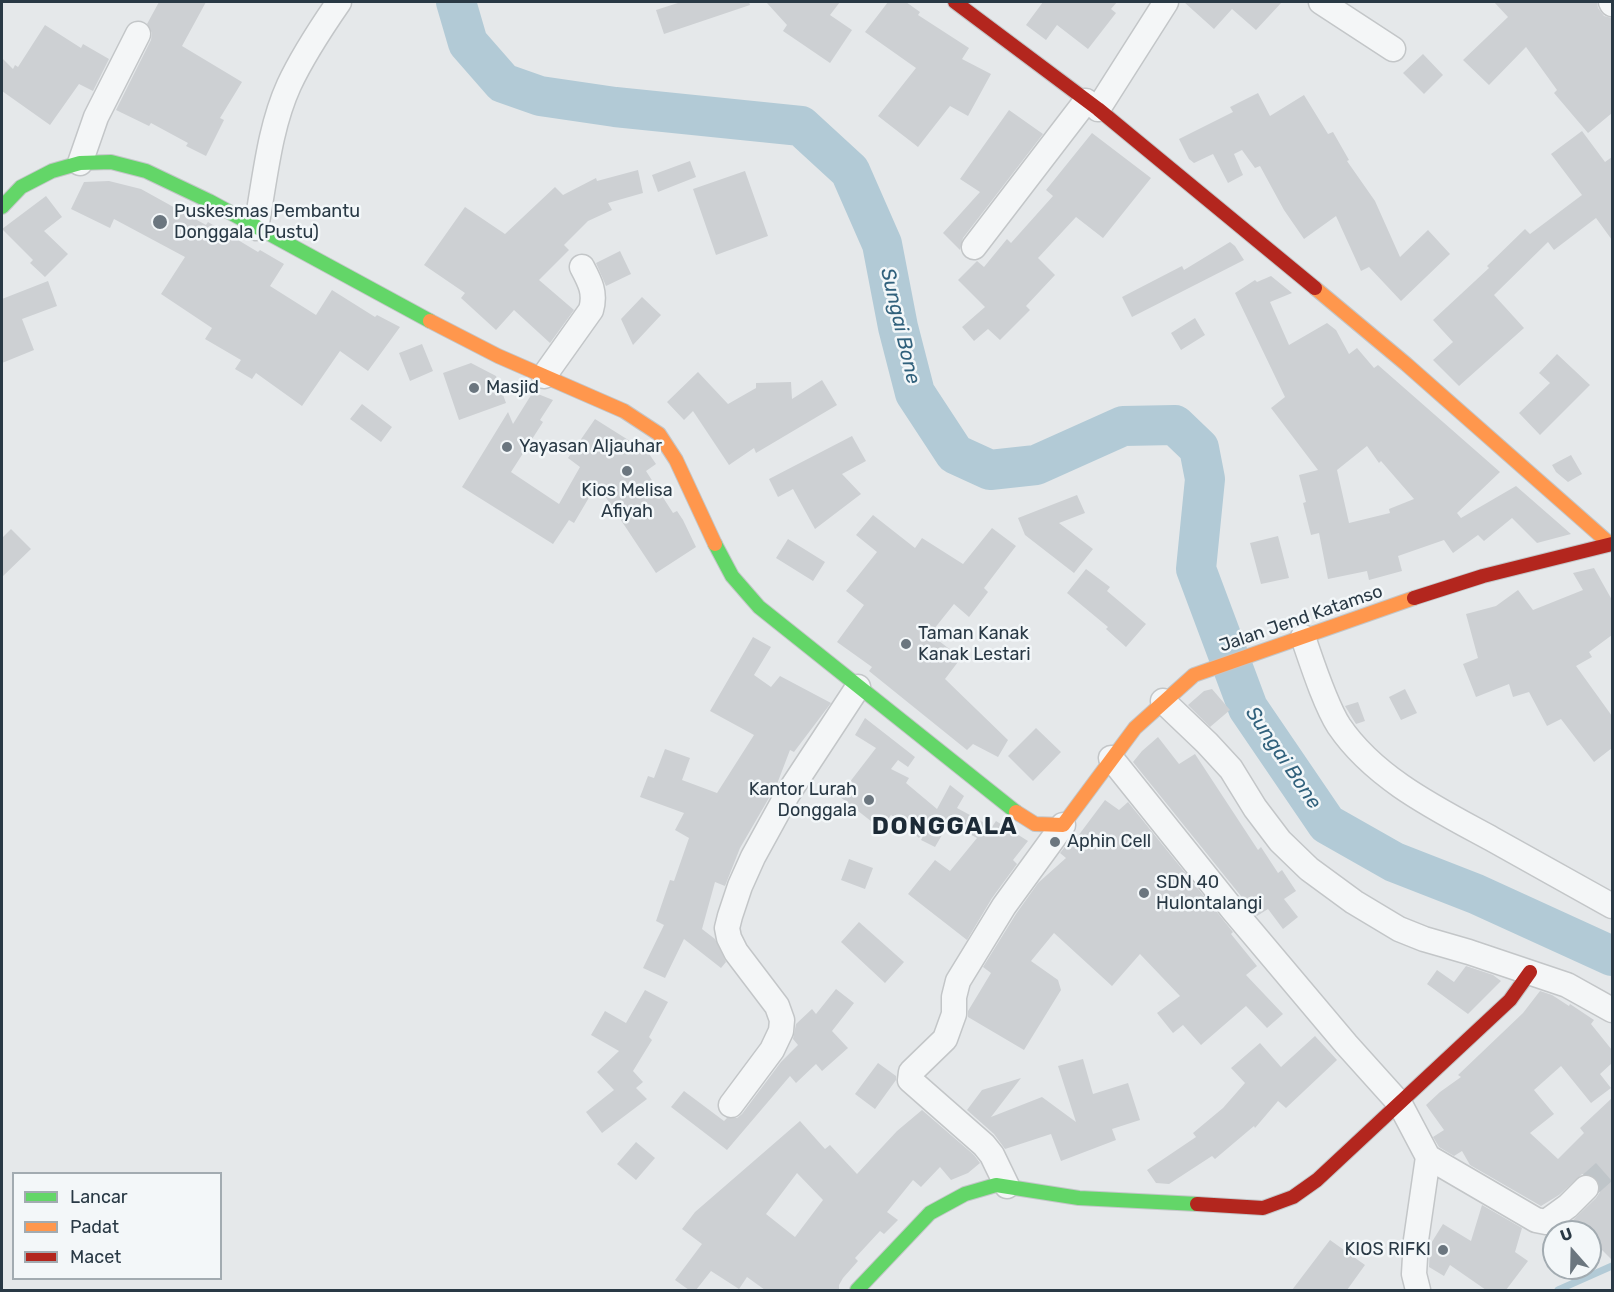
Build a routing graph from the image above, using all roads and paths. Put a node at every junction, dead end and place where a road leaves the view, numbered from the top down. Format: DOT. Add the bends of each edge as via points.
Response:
graph roads {
  1 [pos="339,2"];
  2 [pos="955,2"];
  3 [pos="1166,2"];
  4 [pos="1321,2"];
  5 [pos="138,34"];
  6 [pos="1392,49"];
  7 [pos="1092,105"];
  8 [pos="80,163"];
  9 [pos="2,207"];
  10 [pos="256,228"];
  11 [pos="974,247"];
  12 [pos="582,267"];
  13 [pos="544,376"];
  14 [pos="1611,544"];
  15 [pos="1299,639"];
  16 [pos="858,687"];
  17 [pos="1163,701"];
  18 [pos="1111,758"];
  19 [pos="1063,825"];
  20 [pos="1612,906"];
  21 [pos="1530,972"];
  22 [pos="1612,1010"];
  23 [pos="1400,1104"];
  24 [pos="731,1105"];
  25 [pos="1428,1157"];
  26 [pos="1007,1186"];
  27 [pos="1586,1188"];
  28 [pos="857,1290"];
  29 [pos="1418,1290"];
  1 -- 10 [label="street" via="311,43 289,86 273,136"];
  2 -- 7 [label="street"];
  3 -- 7 [label="street"];
  4 -- 6 [label="street"];
  5 -- 8 [label="street" via="96,117"];
  7 -- 11 [label="street"];
  7 -- 14 [label="street" via="1361,326"];
  8 -- 9 [label="street" via="21,186"];
  8 -- 10 [label="street" via="111,162 146,171"];
  10 -- 13 [label="street" via="413,313"];
  12 -- 13 [label="street" via="593,293 591,310"];
  13 -- 16 [label="street" via="624,411 659,434 676,460 721,556 744,592"];
  14 -- 15 [label="street, Jalan Jend Katamso" via="1483,576"];
  15 -- 17 [label="street, Jalan Jend Katamso" via="1194,675"];
  15 -- 20 [label="street" via="1338,725 1385,776"];
  16 -- 19 [label="street" via="1027,820"];
  16 -- 24 [label="street" via="787,795 753,858 730,916 729,938 777,1006 782,1020 772,1050"];
  17 -- 18 [label="street, Jalan Jend Katamso"];
  17 -- 21 [label="street" via="1231,769 1280,841 1336,889 1399,929"];
  18 -- 19 [label="street, Jalan Jend Katamso"];
  18 -- 23 [label="street" via="1233,910"];
  19 -- 26 [label="street" via="1004,906 958,981 954,1014 945,1039 909,1076 984,1145"];
  21 -- 22 [label="street" via="1567,985"];
  21 -- 23 [label="street" via="1510,1000"];
  23 -- 25 [label="street"];
  23 -- 26 [label="street" via="1317,1180 1293,1197 1263,1208 1079,1198"];
  25 -- 27 [label="street" via="1536,1220 1546,1222"];
  25 -- 29 [label="street" via="1416,1240 1414,1274"];
  26 -- 28 [label="street" via="964,1194 930,1213"];
}
